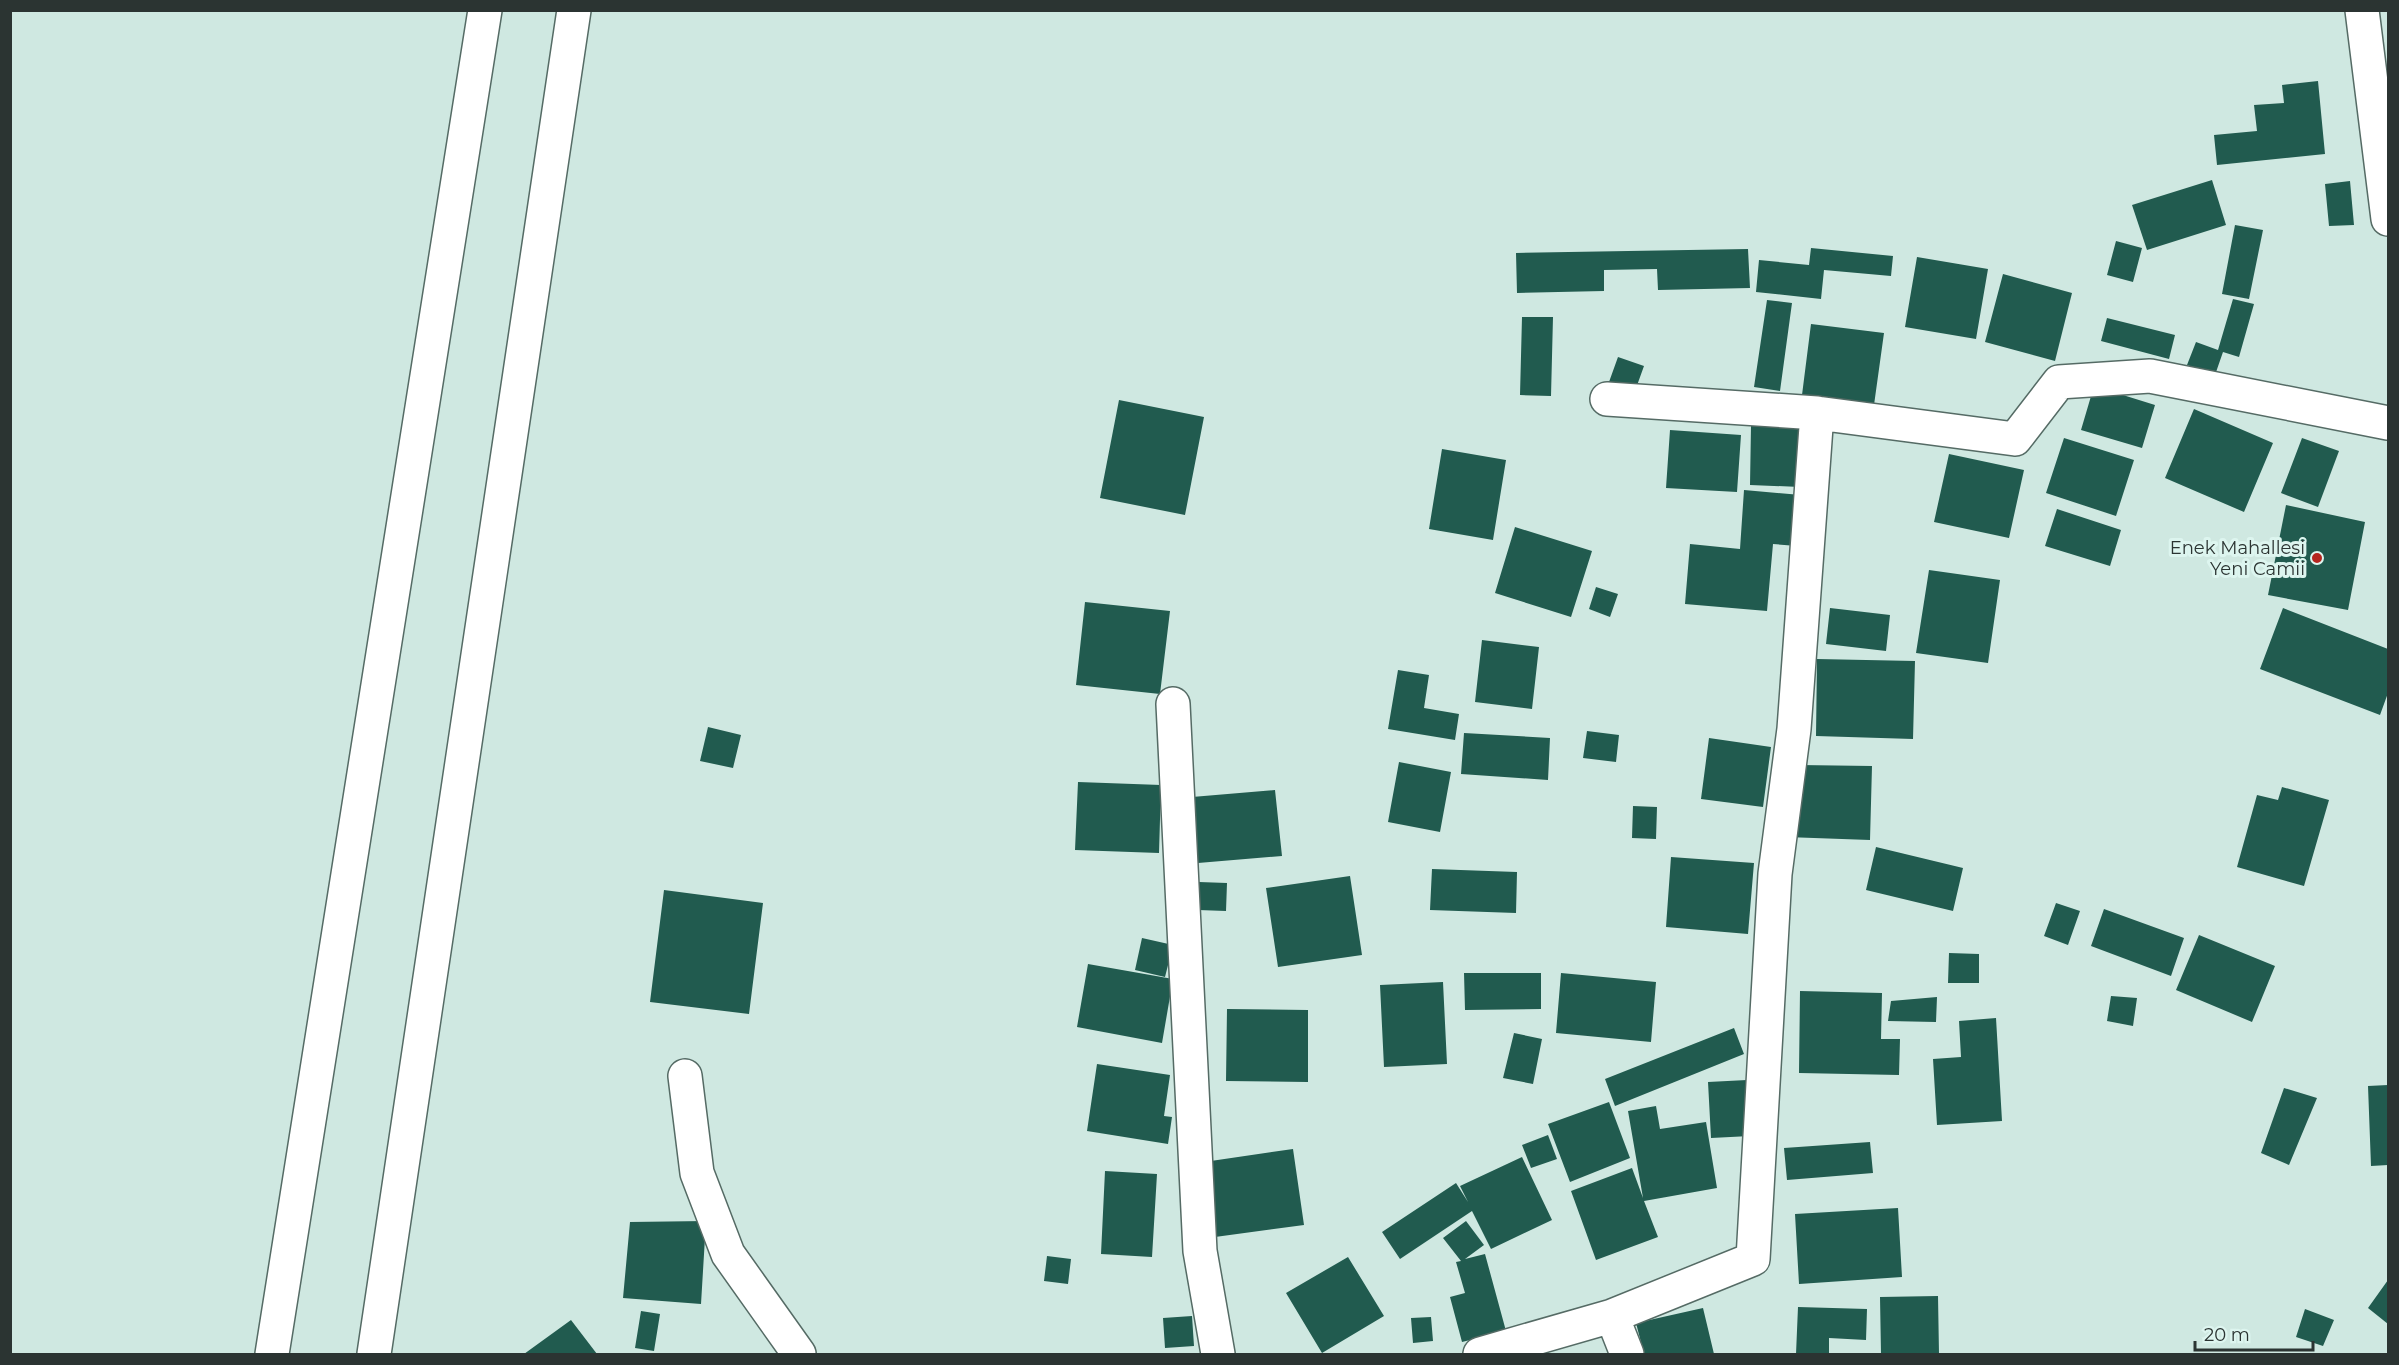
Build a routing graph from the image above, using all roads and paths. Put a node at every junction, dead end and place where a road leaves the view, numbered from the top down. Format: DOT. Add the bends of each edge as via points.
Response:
graph roads {
  1 [pos="485,10"];
  2 [pos="574,10"];
  3 [pos="2362,10"];
  4 [pos="2381,92"];
  5 [pos="2388,219"];
  6 [pos="1607,399"];
  7 [pos="1817,413"];
  8 [pos="2388,423"];
  9 [pos="1173,704"];
  10 [pos="685,1076"];
  11 [pos="1611,1316"];
  12 [pos="272,1354"];
  13 [pos="374,1354"];
  14 [pos="799,1354"];
  15 [pos="1218,1354"];
  16 [pos="1480,1354"];
  17 [pos="1627,1354"];
  1 -- 12 [label="street"];
  2 -- 13 [label="street"];
  3 -- 4 [label="street"];
  4 -- 5 [label="street"];
  6 -- 7 [label="street"];
  7 -- 8 [label="street" via="2015,439 2059,382 2150,376"];
  7 -- 11 [label="street" via="1794,729 1775,874 1753,1259"];
  9 -- 15 [label="street" via="1200,1251"];
  10 -- 14 [label="street" via="698,1173 728,1254"];
  11 -- 16 [label="street"];
  11 -- 17 [label="street"];
}
